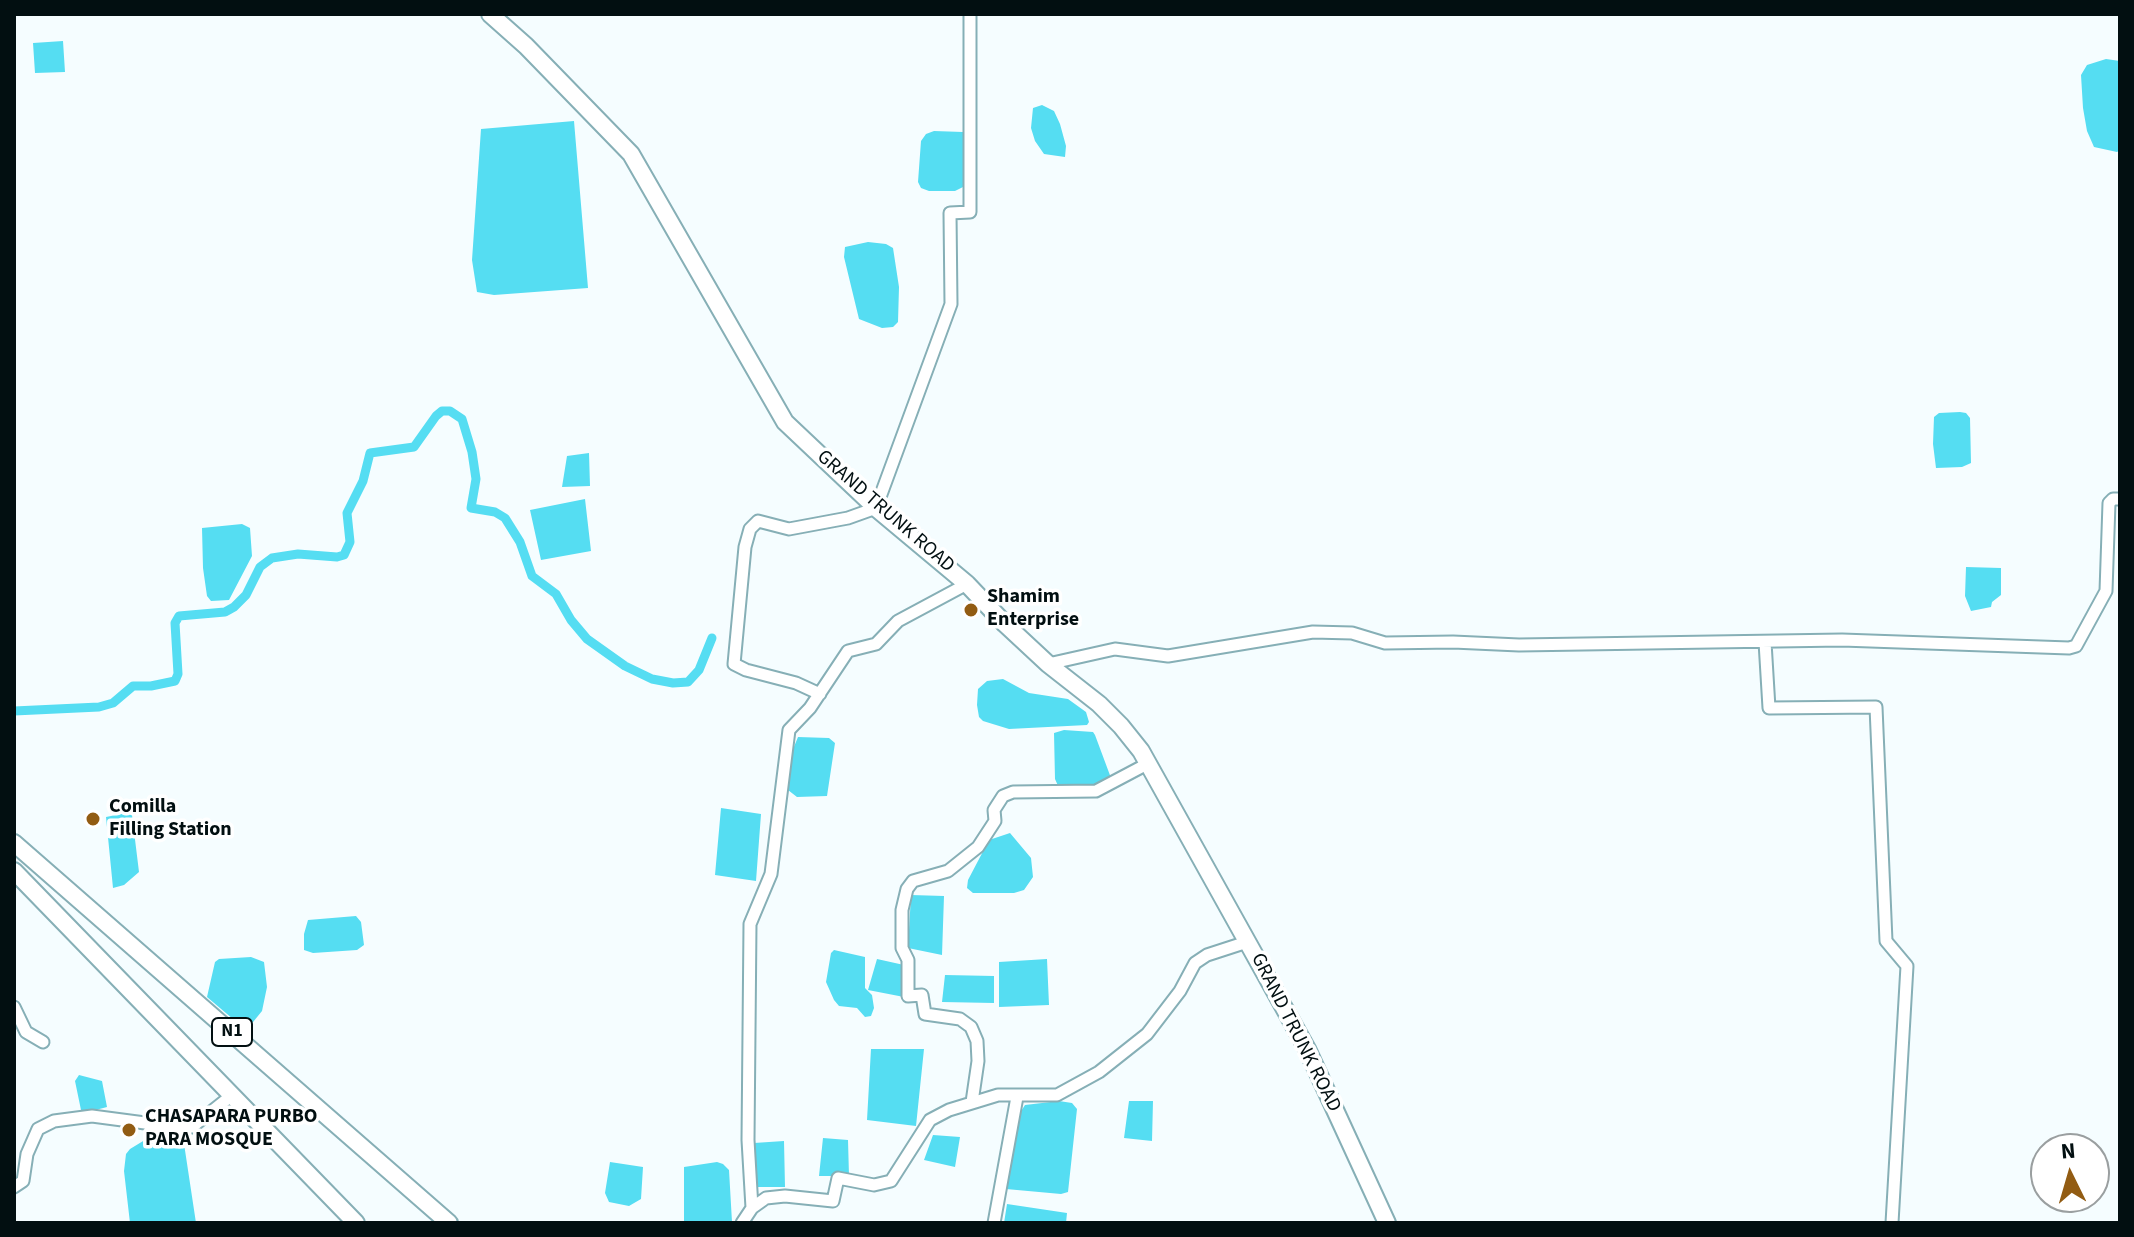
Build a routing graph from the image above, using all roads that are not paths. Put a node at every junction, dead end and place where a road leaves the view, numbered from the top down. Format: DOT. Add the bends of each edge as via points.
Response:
graph roads {
  1 [pos="490,14"];
  2 [pos="970,14"];
  3 [pos="2120,499"];
  4 [pos="876,508"];
  5 [pos="967,584"];
  6 [pos="1765,642"];
  7 [pos="1048,664"];
  8 [pos="820,694"];
  9 [pos="1149,763"];
  10 [pos="14,843"];
  11 [pos="14,871"];
  12 [pos="1247,942"];
  13 [pos="14,1007"];
  14 [pos="43,1042"];
  15 [pos="231,1096"];
  16 [pos="1017,1097"];
  17 [pos="972,1102"];
  18 [pos="14,1187"];
  19 [pos="752,1208"];
  20 [pos="356,1223"];
  21 [pos="449,1223"];
  22 [pos="742,1223"];
  23 [pos="994,1223"];
  24 [pos="1387,1223"];
  25 [pos="1892,1223"];
  1 -- 4 [label="highway, GRAND TRUNK ROAD" via="631,154 785,422"];
  2 -- 4 [label="street" via="970,212 950,213 951,304"];
  3 -- 6 [label="street" via="2109,503 2106,591 2076,646"];
  4 -- 5 [label="highway, GRAND TRUNK ROAD"];
  4 -- 8 [label="street" via="809,526 789,529 758,521 750,529 734,664"];
  5 -- 7 [label="highway, GRAND TRUNK ROAD"];
  5 -- 8 [label="street" via="898,621 876,644 848,651"];
  6 -- 7 [label="street" via="1385,643 1352,633 1313,632 1168,656 1115,649"];
  6 -- 25 [label="street" via="1769,708 1876,707 1886,941 1907,966"];
  7 -- 9 [label="highway, GRAND TRUNK ROAD" via="1099,704"];
  8 -- 19 [label="street" via="789,730 771,874 750,924"];
  9 -- 12 [label="highway, GRAND TRUNK ROAD"];
  9 -- 17 [label="street" via="1096,791 1003,796 978,847 948,871 913,881 907,889 902,948 908,960 908,996 922,995 925,1014 960,1019 971,1027 978,1061"];
  10 -- 21 [label="highway, N1"];
  11 -- 15 [label="highway, N1"];
  12 -- 16 [label="street" via="1195,963 1147,1034 1099,1072 1057,1095"];
  12 -- 24 [label="highway, GRAND TRUNK ROAD" via="1307,1049"];
  13 -- 14 [label="street" via="26,1032"];
  15 -- 18 [label="street" via="192,1127 162,1130 92,1116 54,1121 38,1129 23,1181"];
  15 -- 20 [label="highway, N1"];
  16 -- 17 [label="street" via="998,1095"];
  16 -- 23 [label="street"];
  17 -- 19 [label="street" via="930,1120 891,1181 874,1185 838,1178 833,1201 785,1196 766,1198"];
  19 -- 22 [label="street"];
}
